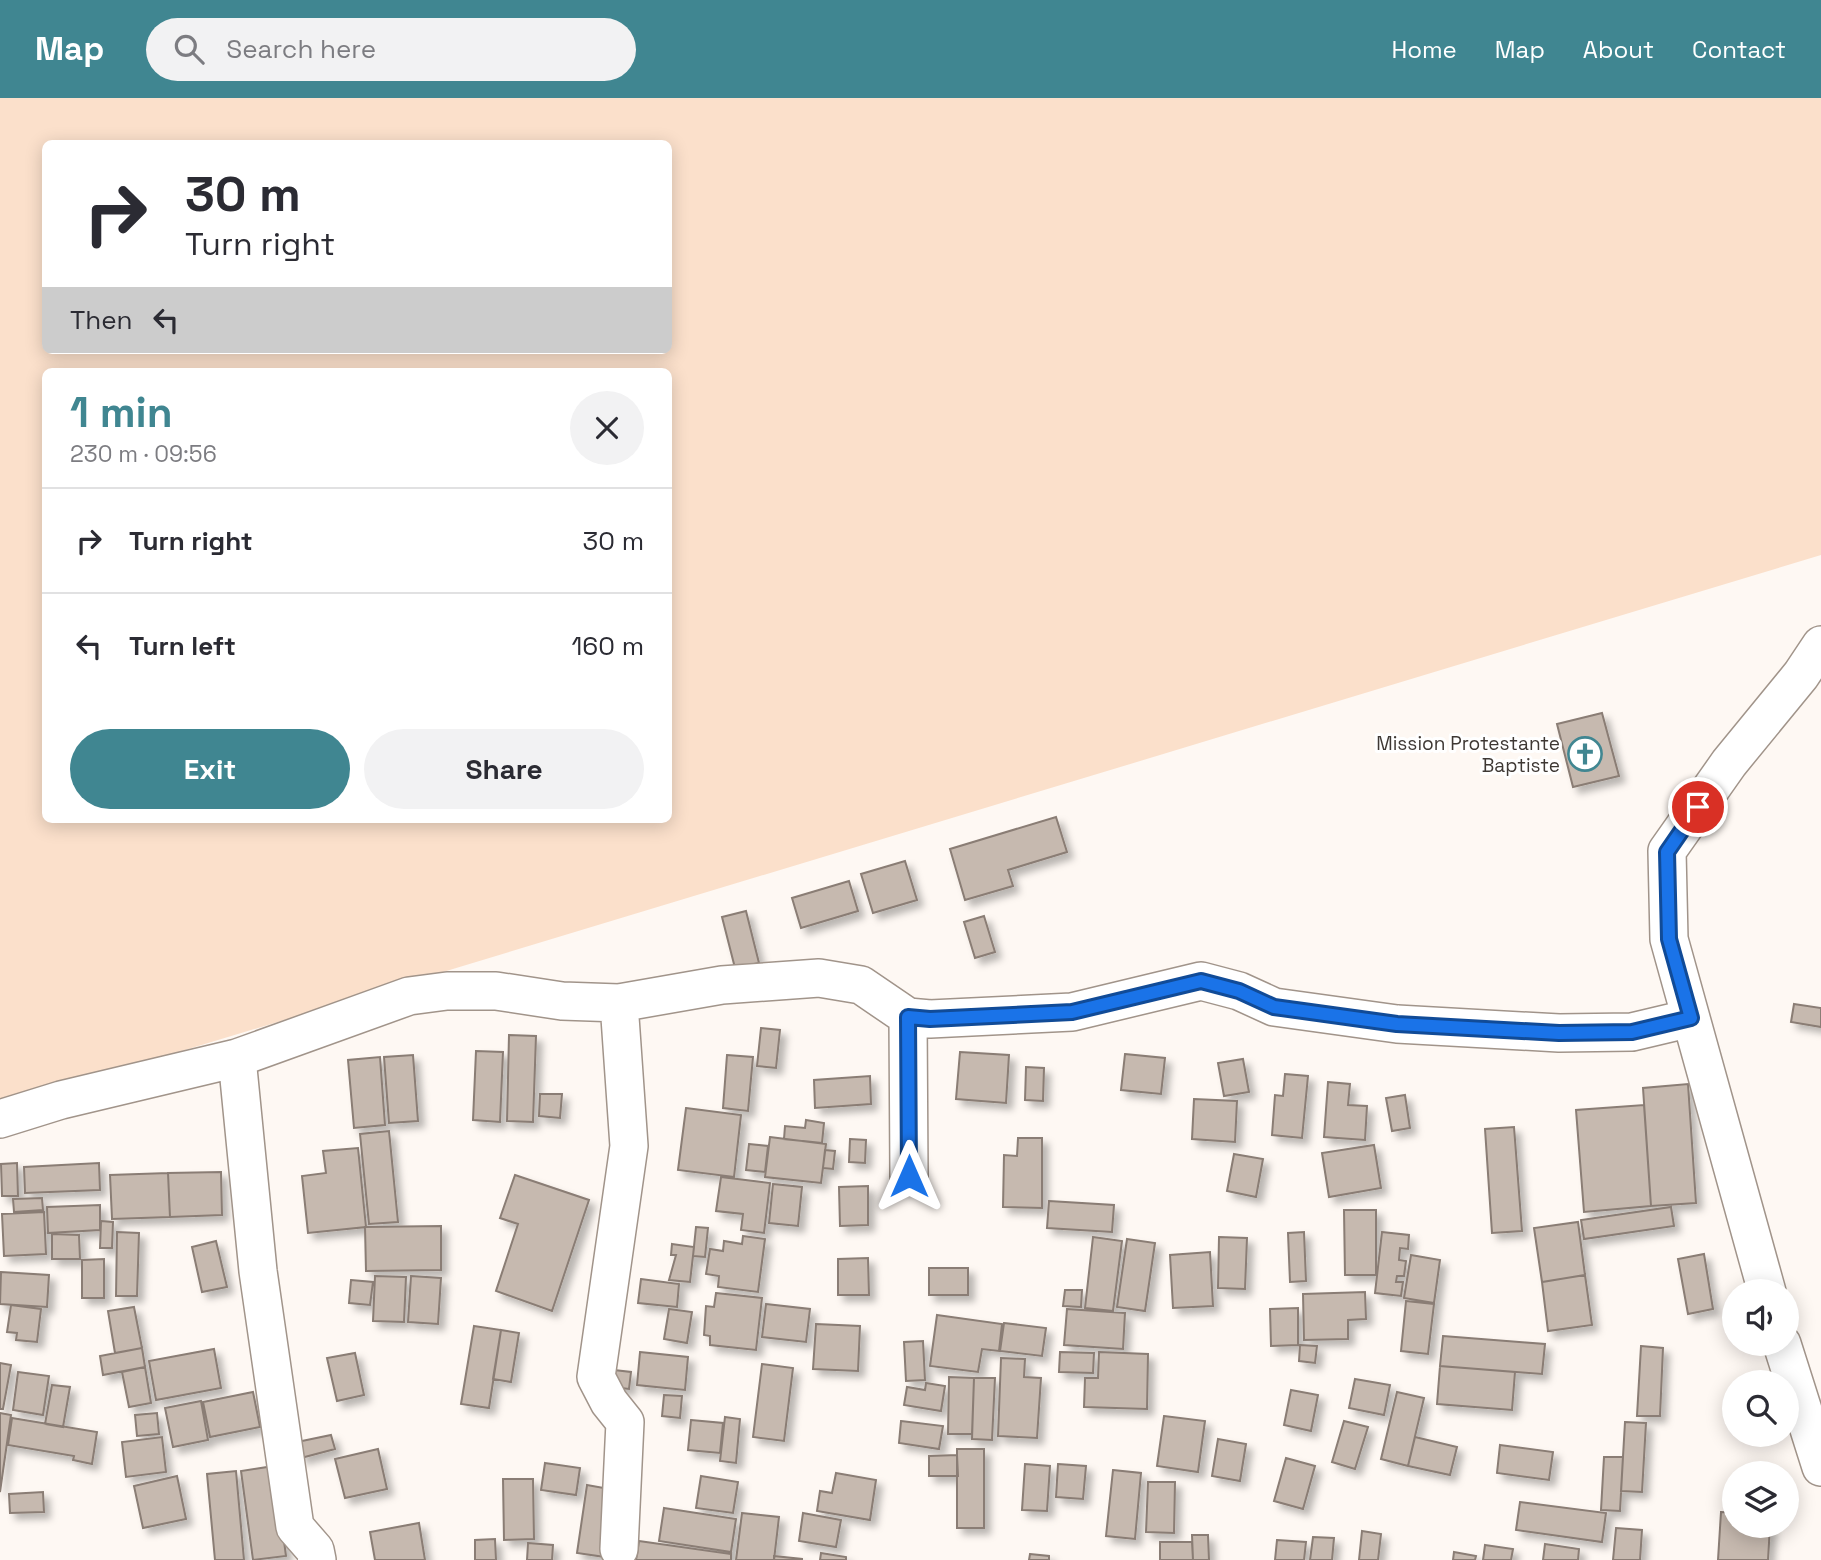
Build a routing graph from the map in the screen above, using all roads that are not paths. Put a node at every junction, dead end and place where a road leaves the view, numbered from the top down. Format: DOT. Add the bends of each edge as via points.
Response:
graph roads {
  1 [pos="1821,645"];
  2 [pos="619,1003"];
  3 [pos="908,1017"];
  4 [pos="1691,1018"];
  5 [pos="237,1058"];
  6 [pos="0,1119"];
  7 [pos="909,1176"];
  8 [pos="1763,1279"];
  9 [pos="1786,1356"];
  10 [pos="1821,1467"];
  11 [pos="619,1549"];
  12 [pos="317,1560"];
  1 -- 4 [label="street" via="1667,852 1669,939"];
  2 -- 3 [label="street" via="722,985 818,978 861,985"];
  2 -- 5 [label="street" via="562,1001 496,991 409,996"];
  2 -- 11 [label="street" via="629,1146 596,1377 625,1422"];
  3 -- 4 [label="street" via="1072,1012 1201,981 1274,1007 1397,1024 1632,1032"];
  3 -- 7 [label="street"];
  4 -- 8 [label="street"];
  5 -- 6 [label="street"];
  5 -- 12 [label="street" via="258,1271 295,1527 315,1550"];
  9 -- 10 [label="street"];
}
